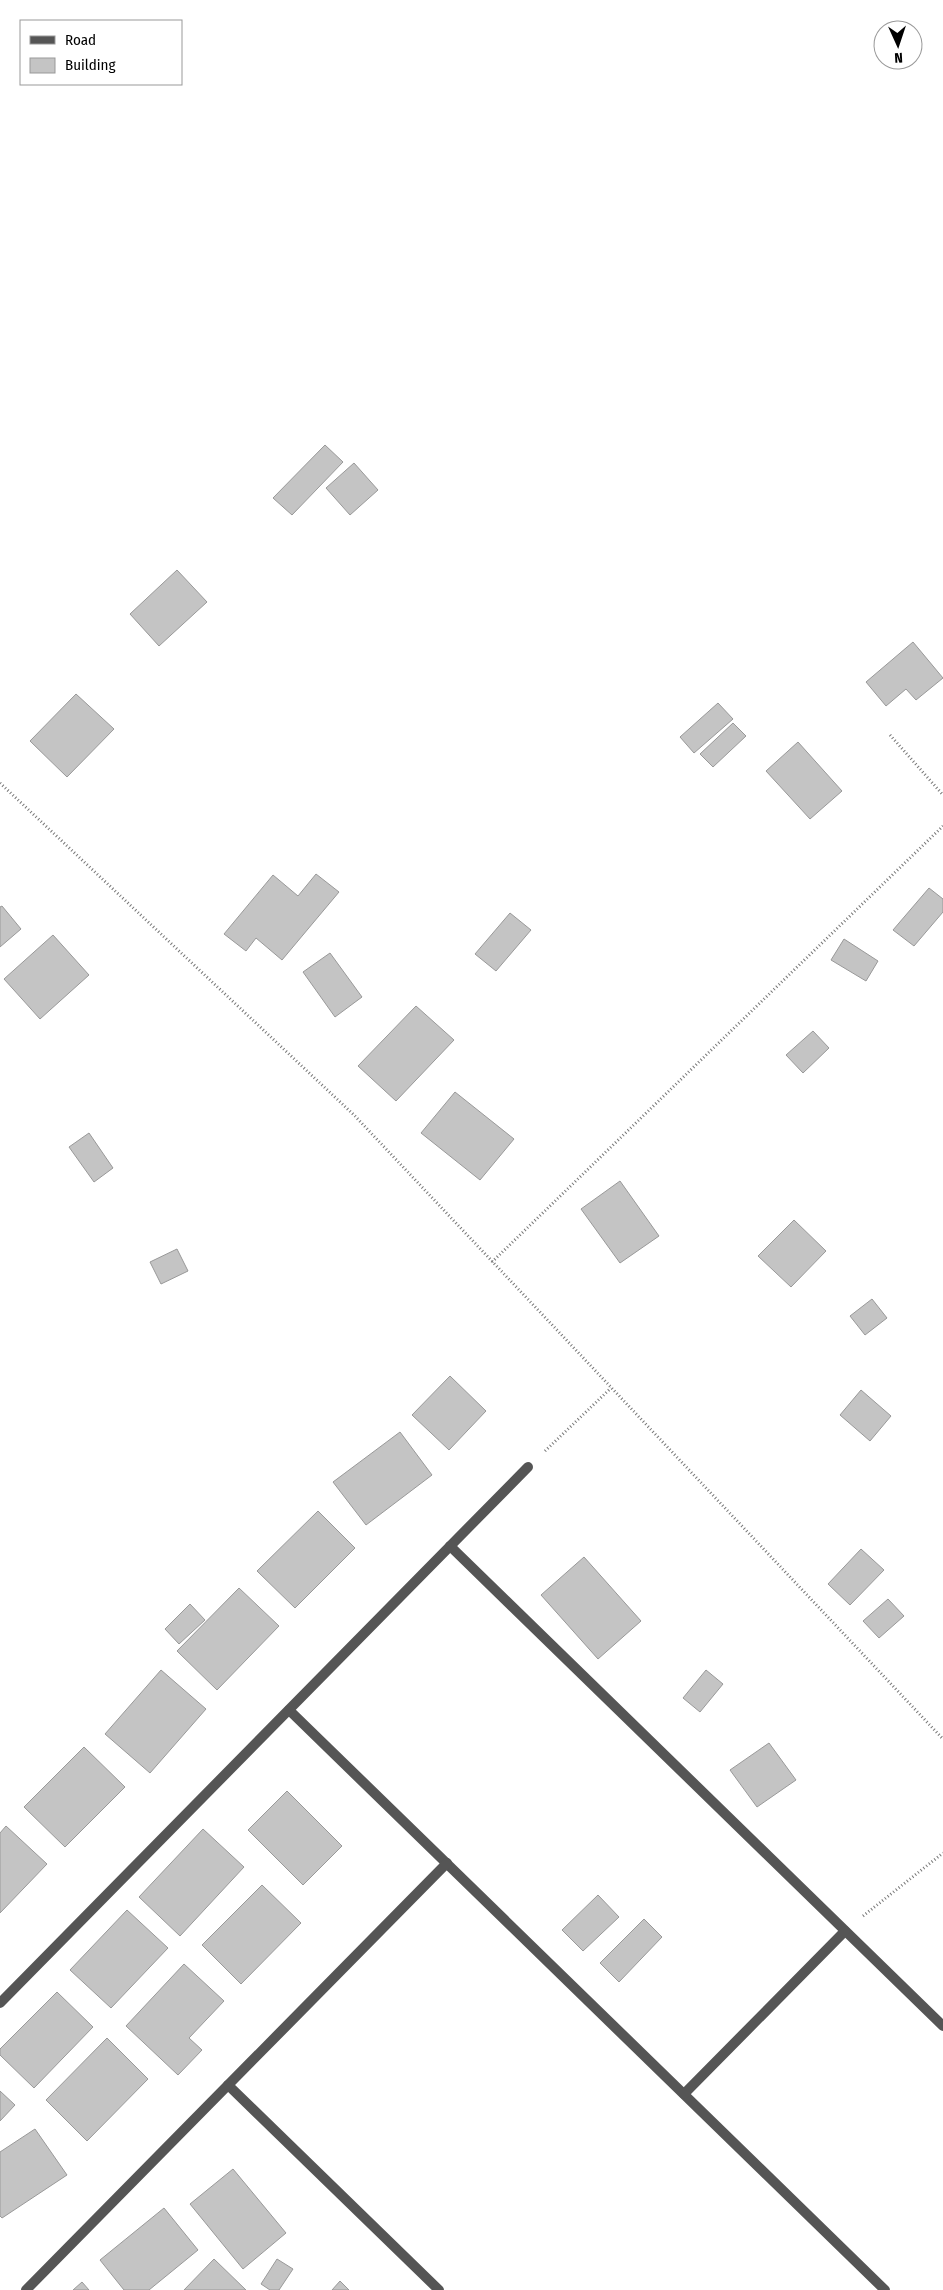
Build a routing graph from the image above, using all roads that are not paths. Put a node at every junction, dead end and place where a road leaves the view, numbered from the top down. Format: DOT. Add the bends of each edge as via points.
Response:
graph roads {
  1 [pos="528,1467"];
  2 [pos="450,1546"];
  3 [pos="289,1710"];
  4 [pos="447,1864"];
  5 [pos="845,1931"];
  6 [pos="0,2003"];
  7 [pos="943,2026"];
  8 [pos="228,2085"];
  9 [pos="684,2094"];
  10 [pos="26,2290"];
  11 [pos="438,2290"];
  12 [pos="885,2290"];
  1 -- 2 [label="street"];
  2 -- 3 [label="street"];
  2 -- 5 [label="street"];
  3 -- 4 [label="street"];
  3 -- 6 [label="street"];
  4 -- 8 [label="street"];
  4 -- 9 [label="street"];
  5 -- 7 [label="street"];
  5 -- 9 [label="street"];
  8 -- 10 [label="street"];
  8 -- 11 [label="street"];
  9 -- 12 [label="street"];
}
